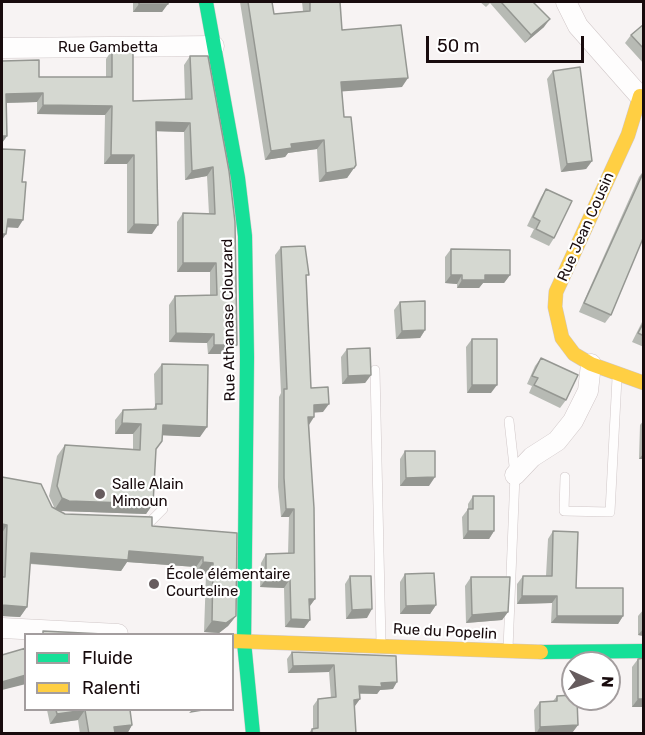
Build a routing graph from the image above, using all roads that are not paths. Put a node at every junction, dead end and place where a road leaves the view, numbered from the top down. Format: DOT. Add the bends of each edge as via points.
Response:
graph roads {
  1 [pos="206,2"];
  2 [pos="566,2"];
  3 [pos="214,46"];
  4 [pos="2,48"];
  5 [pos="642,99"];
  6 [pos="591,364"];
  7 [pos="375,370"];
  8 [pos="617,375"];
  9 [pos="644,383"];
  10 [pos="509,421"];
  11 [pos="515,475"];
  12 [pos="565,477"];
  13 [pos="164,509"];
  14 [pos="128,520"];
  15 [pos="2,628"];
  16 [pos="99,633"];
  17 [pos="238,641"];
  18 [pos="381,646"];
  19 [pos="644,651"];
  20 [pos="508,652"];
  21 [pos="253,734"];
  1 -- 3 [label="street, Rue Athanase Clouzard"];
  2 -- 5 [label="street, Rue Jean Cousin" via="578,26"];
  3 -- 4 [label="street, Rue Gambetta"];
  3 -- 17 [label="street, Rue Athanase Clouzard" via="238,178 244,236 244,468"];
  5 -- 6 [label="street, Rue Jean Cousin" via="556,292 562,338 574,354"];
  6 -- 8 [label="street, Rue Jean Cousin"];
  6 -- 11 [label="street" via="588,391 573,421 556,441 532,457"];
  7 -- 18 [label="lane"];
  8 -- 9 [label="street, Rue Jean Cousin"];
  8 -- 12 [label="lane" via="610,512 564,511"];
  10 -- 11 [label="lane"];
  11 -- 20 [label="lane"];
  13 -- 14 [label="lane" via="151,521"];
  15 -- 16 [label="street"];
  17 -- 18 [label="street, Rue du Popelin"];
  17 -- 21 [label="street, Rue Athanase Clouzard"];
  18 -- 20 [label="street, Rue du Popelin"];
  19 -- 20 [label="street, Rue du Popelin"];
}
